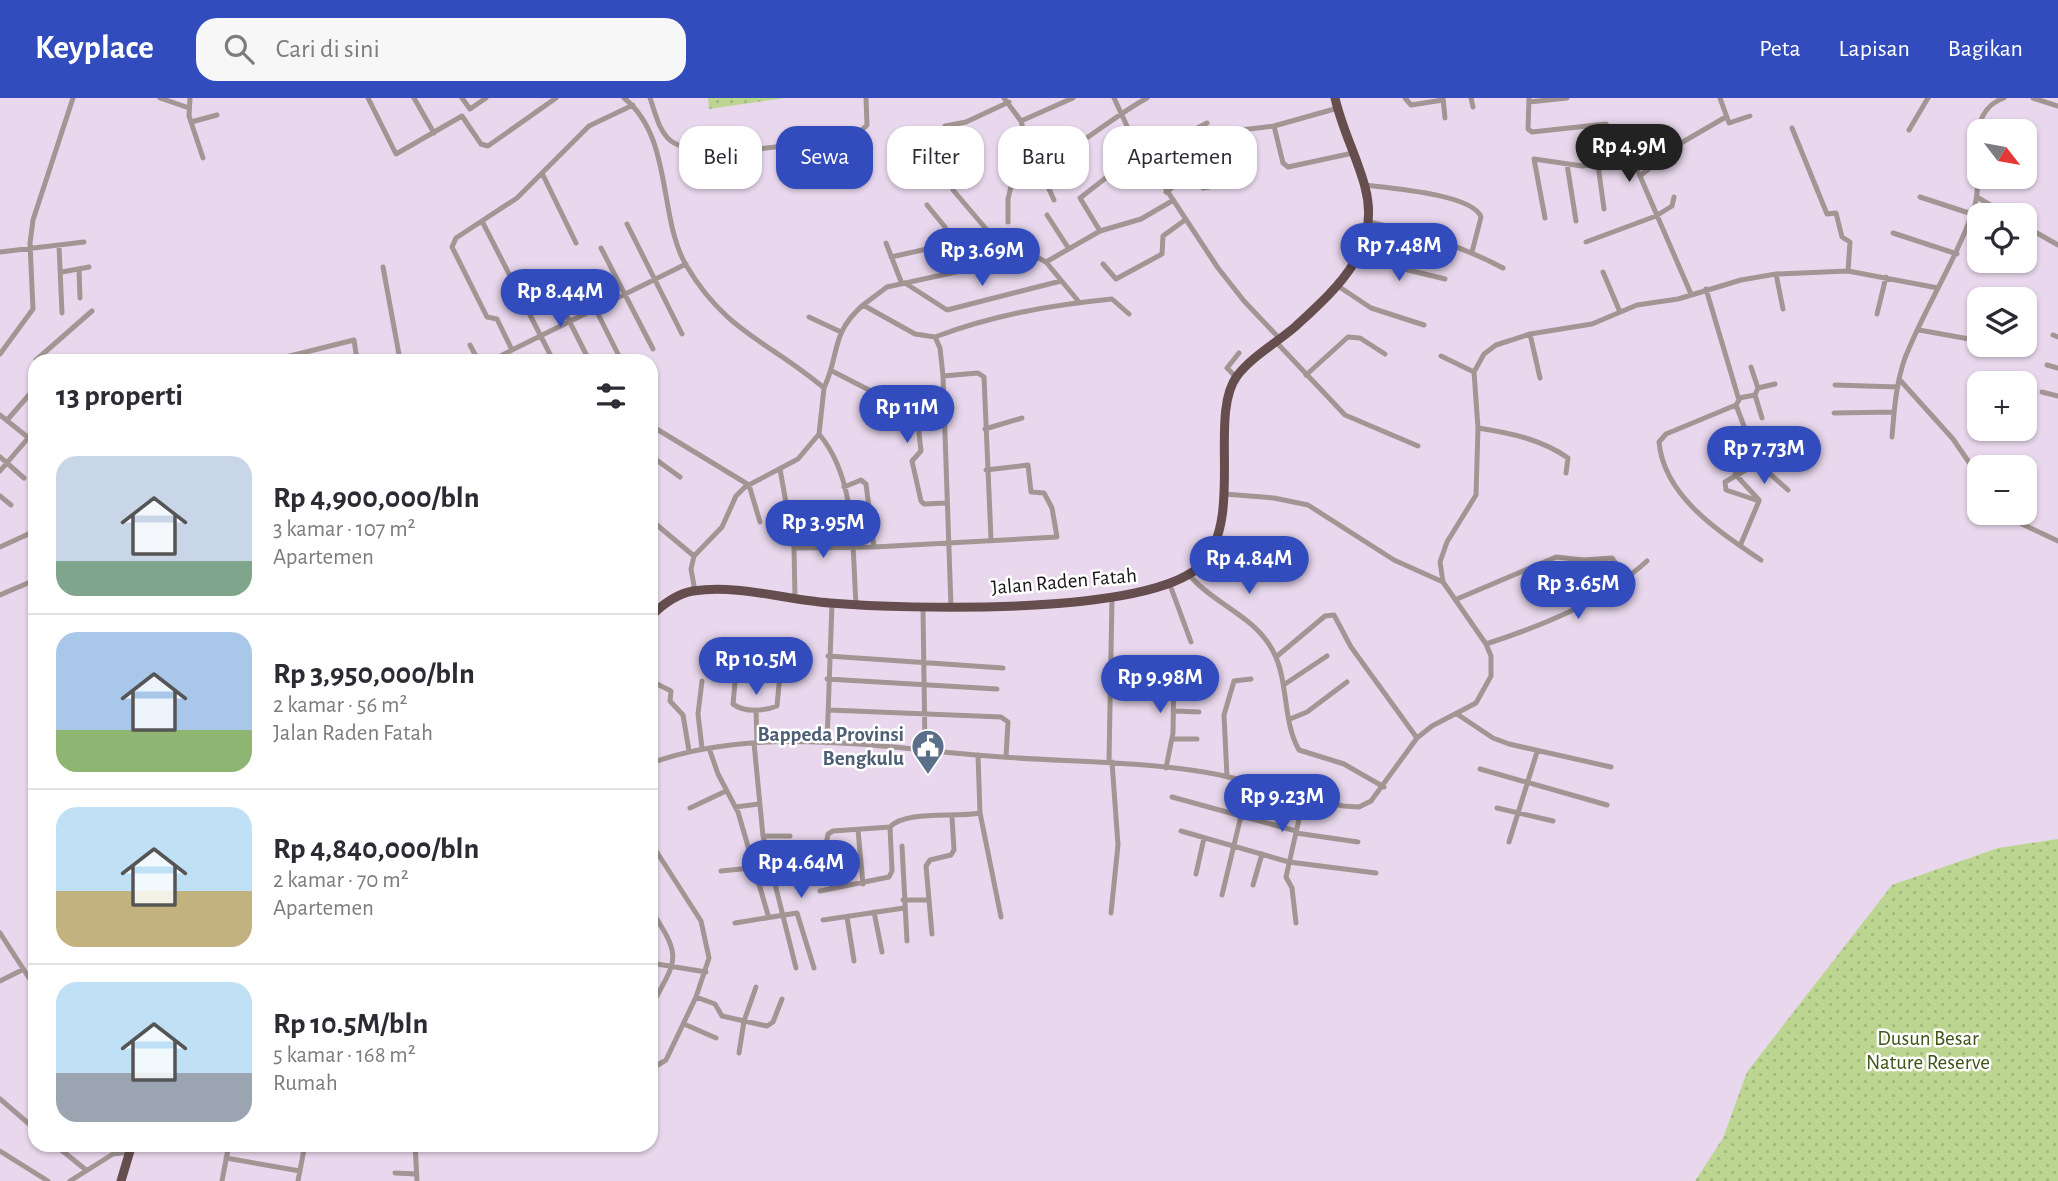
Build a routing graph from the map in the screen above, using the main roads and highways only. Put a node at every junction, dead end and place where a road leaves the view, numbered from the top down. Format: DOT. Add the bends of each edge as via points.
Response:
graph roads {
  1 [pos="1336,103"];
  2 [pos="658,610"];
  3 [pos="130,1152"];
  4 [pos="121,1181"];
  1 -- 2 [label="highway, Jalan Raden Fatah" via="1364,185 1369,222 1359,258 1338,286 1236,377 1228,402 1218,530 1207,559 1189,576 1170,585 1112,597 951,607 832,604 726,590 695,591 674,597"];
  3 -- 4 [label="highway"];
}
